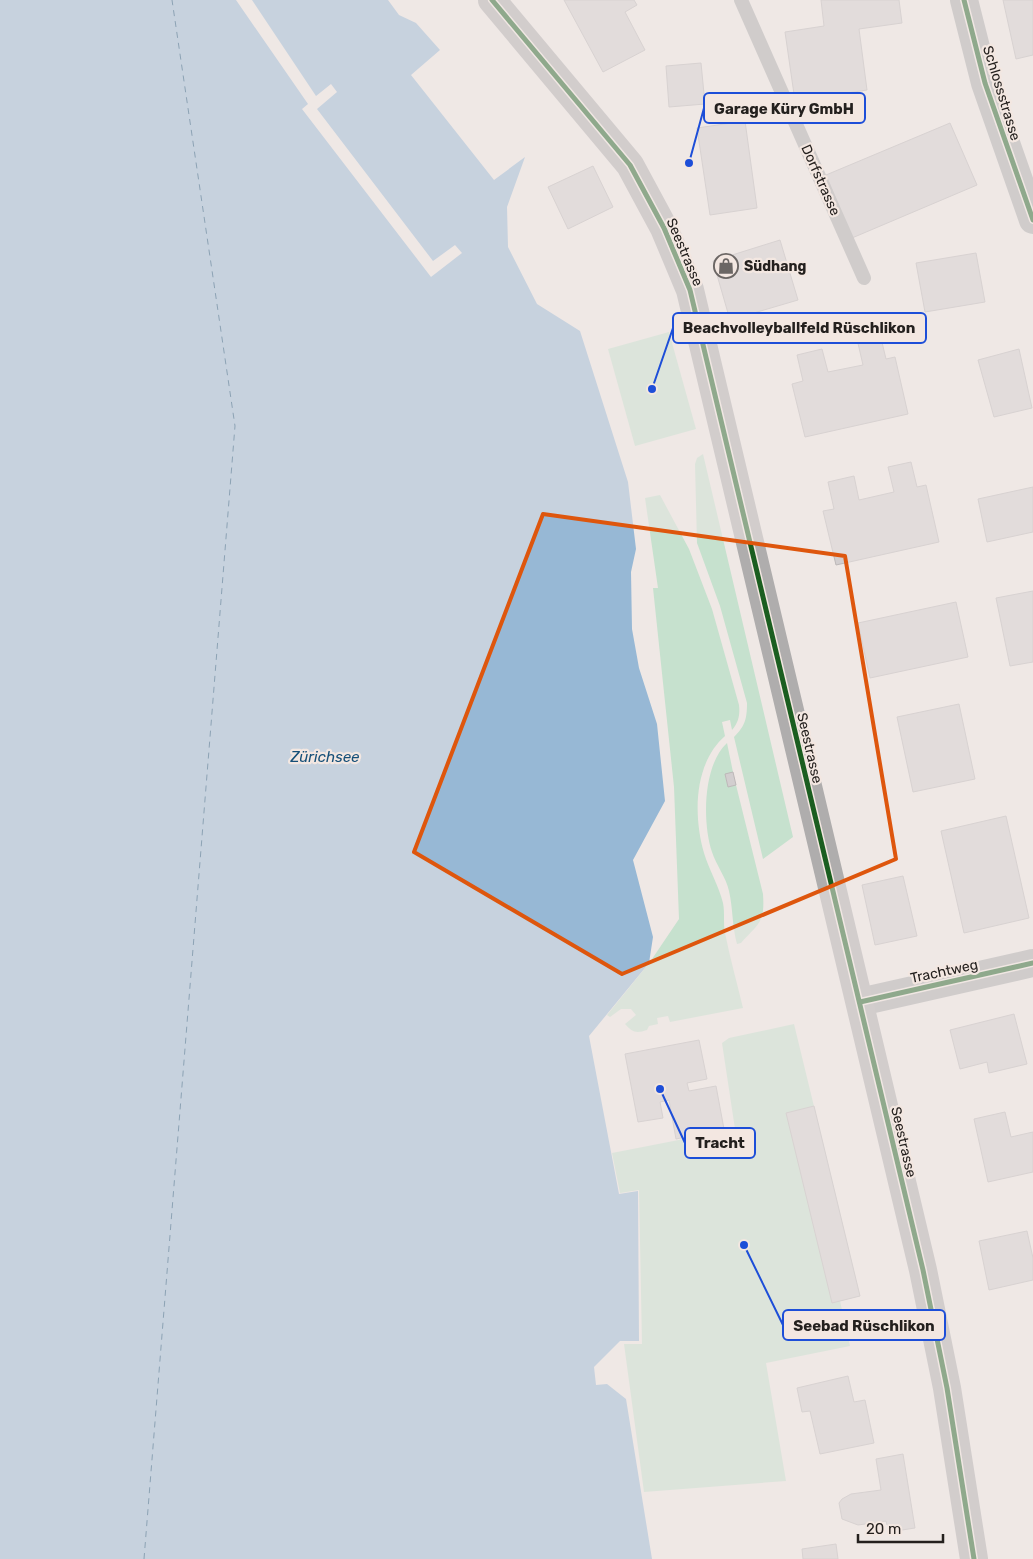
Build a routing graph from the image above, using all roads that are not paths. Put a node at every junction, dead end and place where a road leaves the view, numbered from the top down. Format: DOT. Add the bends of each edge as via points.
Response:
graph roads {
  1 [pos="492,0"];
  2 [pos="741,0"];
  3 [pos="964,0"];
  4 [pos="1033,220"];
  5 [pos="864,278"];
  6 [pos="1033,963"];
  7 [pos="860,1002"];
  8 [pos="974,1559"];
  1 -- 7 [label="main road, Seestrasse" via="630,165 664,228 690,290"];
  2 -- 5 [label="lane, Dorfstrasse"];
  3 -- 4 [label="street, Schlossstrasse" via="985,83"];
  6 -- 7 [label="street, Trachtweg"];
  7 -- 8 [label="main road, Seestrasse" via="927,1288 947,1388"];
}
